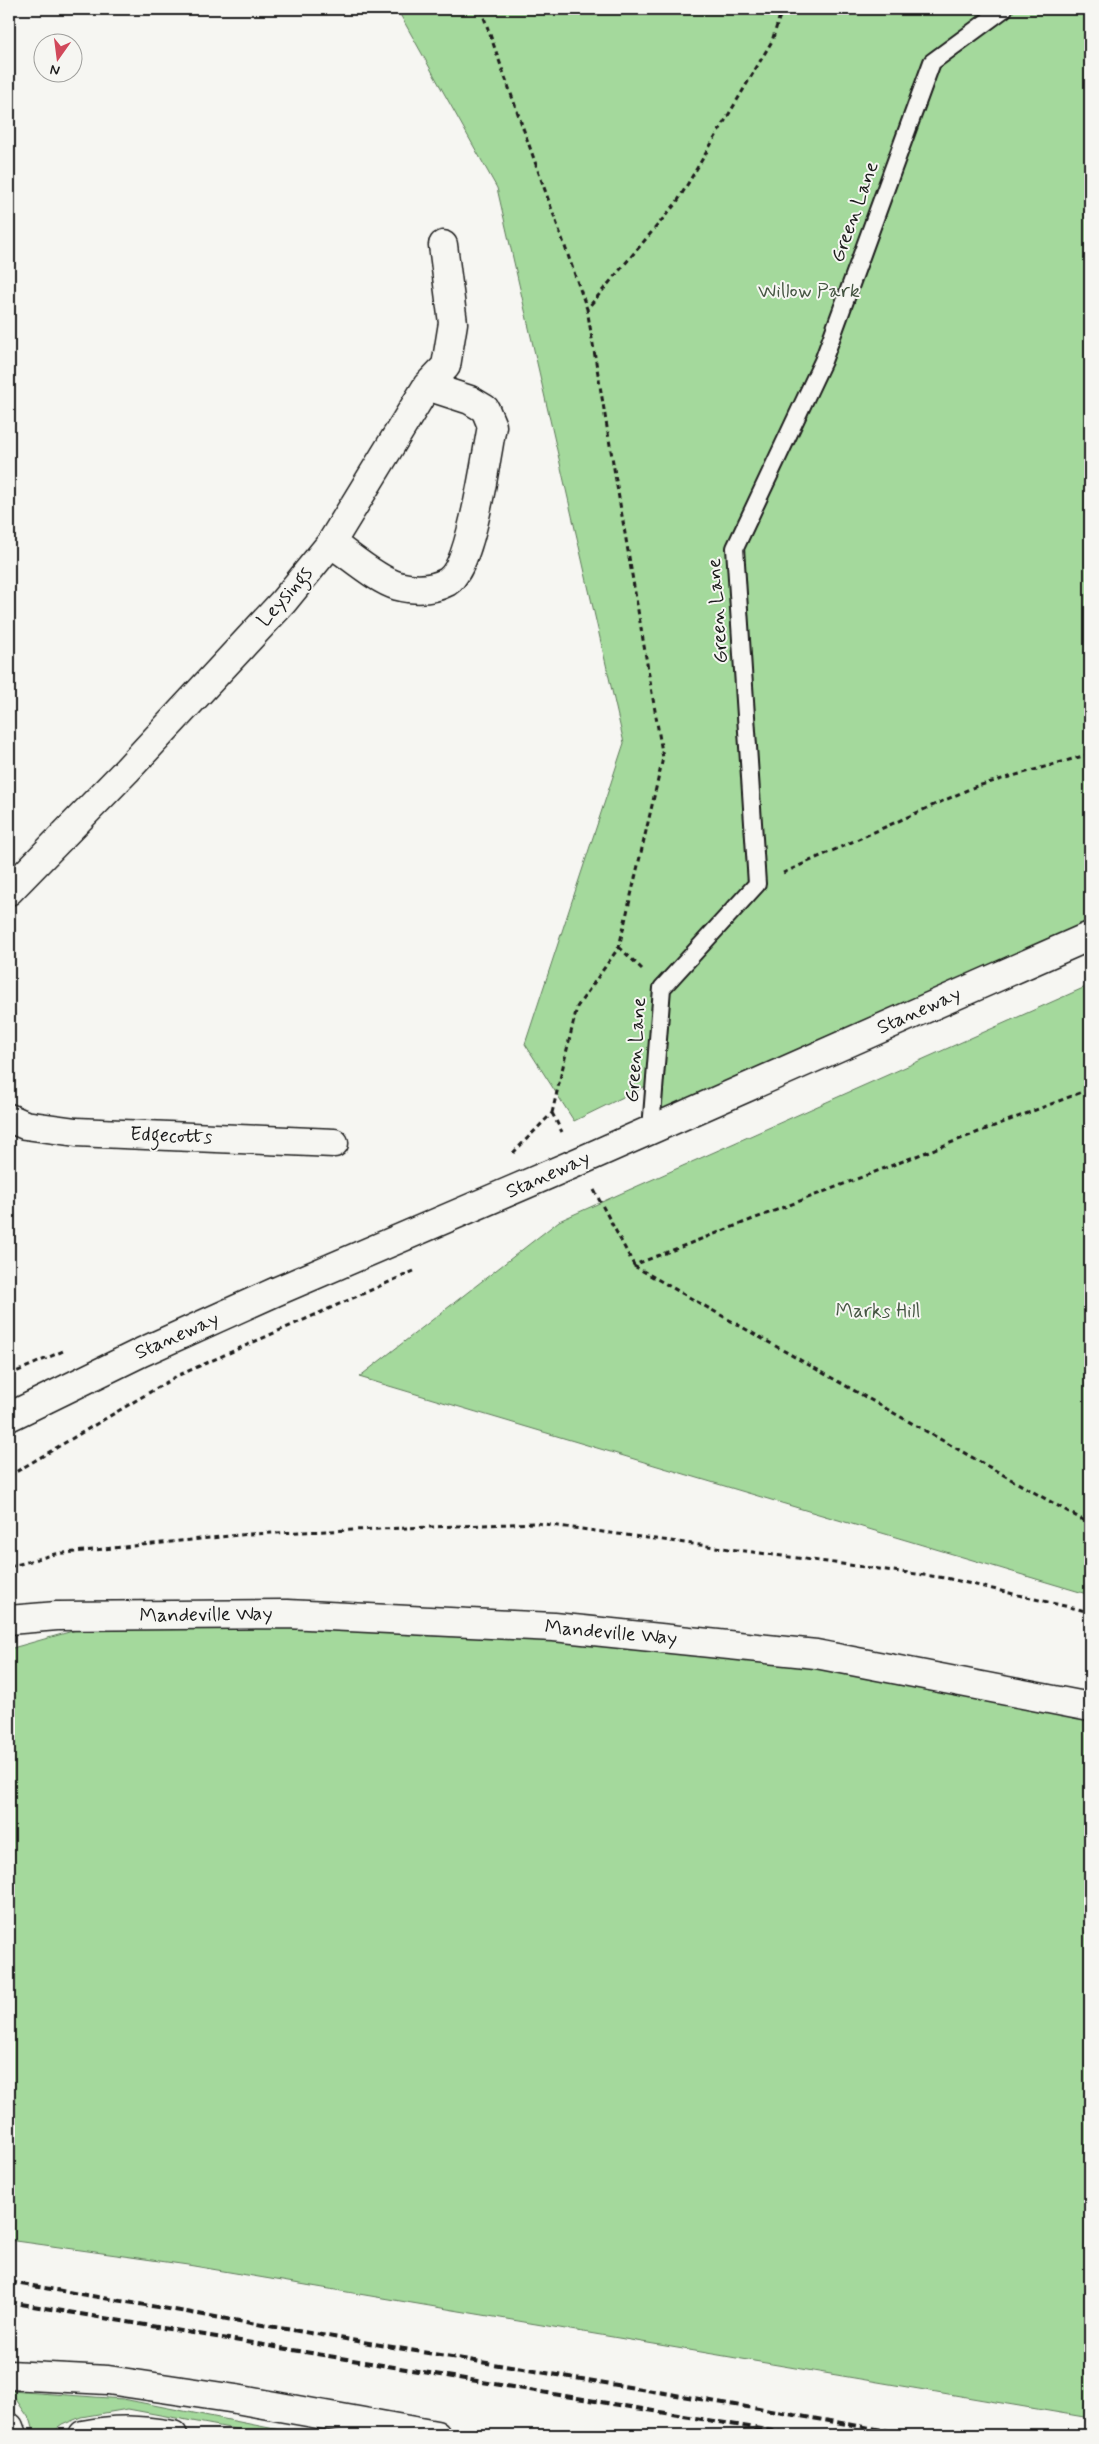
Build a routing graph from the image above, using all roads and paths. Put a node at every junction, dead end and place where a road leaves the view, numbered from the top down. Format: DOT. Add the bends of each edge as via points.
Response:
graph roads {
  1 [pos="481,9"];
  2 [pos="782,9"];
  3 [pos="1004,9"];
  4 [pos="443,245"];
  5 [pos="587,310"];
  6 [pos="428,386"];
  7 [pos="331,543"];
  8 [pos="1090,754"];
  9 [pos="757,884"];
  10 [pos="9,892"];
  11 [pos="1090,936"];
  12 [pos="1090,1089"];
  13 [pos="552,1113"];
  14 [pos="9,1118"];
  15 [pos="651,1129"];
  16 [pos="334,1143"];
  17 [pos="578,1162"];
  18 [pos="634,1266"];
  19 [pos="314,1315"];
  20 [pos="9,1417"];
  21 [pos="9,1476"];
  22 [pos="1090,1524"];
  23 [pos="9,1567"];
  24 [pos="1090,1612"];
  25 [pos="126,1616"];
  26 [pos="9,1620"];
  27 [pos="9,1638"];
  28 [pos="1090,1707"];
  29 [pos="9,2375"];
  30 [pos="9,2426"];
  31 [pos="12,2435"];
  32 [pos="83,2435"];
  33 [pos="173,2435"];
  34 [pos="436,2435"];
  1 -- 5 [label="path"];
  2 -- 5 [label="path" via="772,41 677,202"];
  3 -- 9 [label="lane, Green Lane" via="932,62 824,361 735,548"];
  4 -- 6 [label="main road, Leysings" via="453,323 446,366"];
  5 -- 13 [label="path" via="663,758 618,948 577,1008"];
  6 -- 7 [label="main road, Leysings"];
  6 -- 7 [label="main road" via="485,409 492,426 468,546 460,566 448,581 431,587 397,586"];
  7 -- 10 [label="main road, Leysings" via="277,609"];
  8 -- 9 [label="path" via="974,787"];
  9 -- 15 [label="lane, Green Lane" via="662,988"];
  11 -- 15 [label="main road, Staneway"];
  12 -- 18 [label="path"];
  14 -- 16 [label="main road, Edgecotts" via="25,1125 76,1132"];
  15 -- 17 [label="main road, Staneway"];
  17 -- 18 [label="path"];
  17 -- 20 [label="main road, Staneway" via="160,1344"];
  18 -- 22 [label="path"];
  19 -- 21 [label="path" via="177,1376"];
  23 -- 24 [label="path" via="55,1554 249,1534 536,1523 946,1578"];
  25 -- 26 [label="main road, Mandeville Way"];
  25 -- 27 [label="main road, Mandeville Way"];
  25 -- 28 [label="main road, Mandeville Way" via="287,1614 554,1627 816,1654"];
  29 -- 34 [label="main road" via="118,2382 236,2399"];
  30 -- 31 [label="main road"];
  32 -- 33 [label="main road" via="109,2430 140,2430"];
}
